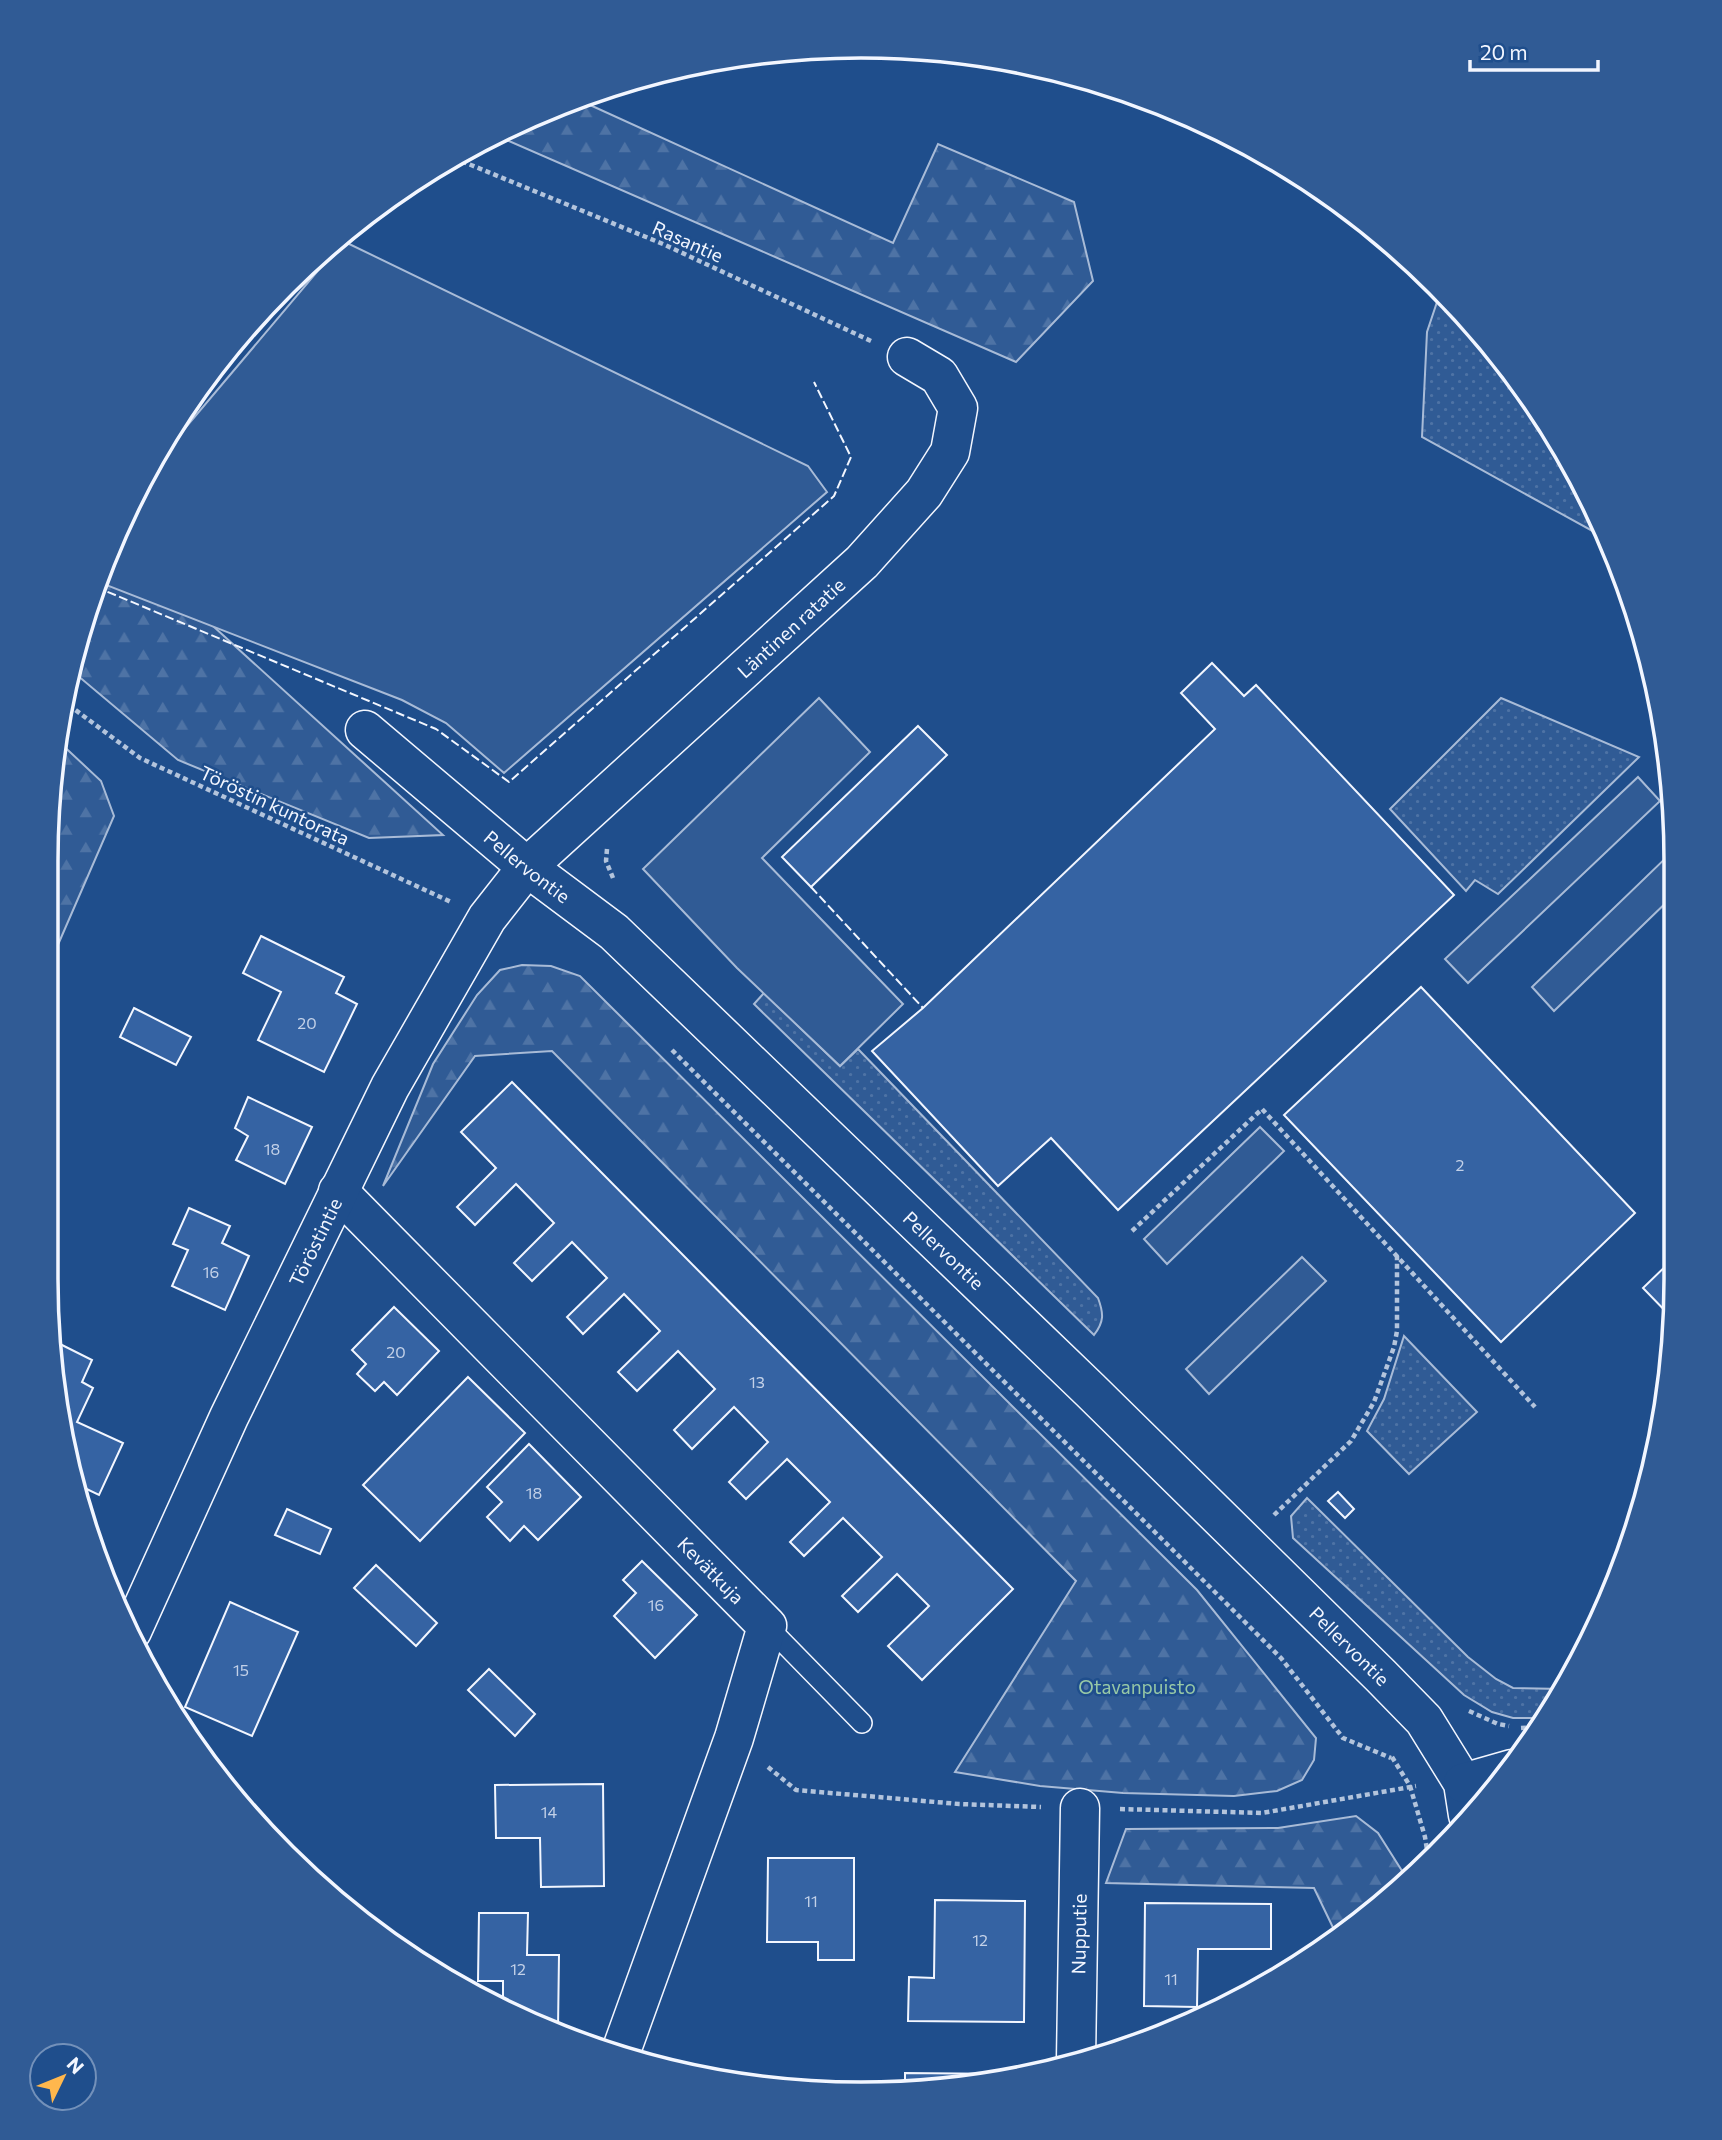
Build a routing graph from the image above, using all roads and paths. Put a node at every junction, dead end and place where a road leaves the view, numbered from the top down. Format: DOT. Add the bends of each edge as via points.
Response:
graph roads {
  1 [pos="464,162"];
  2 [pos="907,358"];
  3 [pos="72,708"];
  4 [pos="365,730"];
  5 [pos="527,867"];
  6 [pos="487,918"];
  7 [pos="671,1049"];
  8 [pos="338,1191"];
  9 [pos="1132,1231"];
  10 [pos="1396,1256"];
  11 [pos="1535,1407"];
  12 [pos="1266,1522"];
  13 [pos="136,1623"];
  14 [pos="767,1626"];
  15 [pos="862,1723"];
  16 [pos="1397,1749"];
  17 [pos="1391,1758"];
  18 [pos="1482,1788"];
  19 [pos="1465,1799"];
  20 [pos="1080,1808"];
  21 [pos="1426,1850"];
  22 [pos="623,2046"];
  23 [pos="1076,2053"];
  1 -- 2 [label="path, Rasantie" via="663,244"];
  2 -- 5 [label="street, Läntinen ratatie" via="939,376 958,408 950,452 924,492 862,562"];
  3 -- 6 [label="path, Töröstin kuntorata" via="140,758"];
  4 -- 5 [label="street, Pellervontie"];
  5 -- 6 [label="street, Töröstintie"];
  5 -- 19 [label="street, Pellervontie" via="614,932 1090,1390 1424,1720"];
  6 -- 8 [label="street, Töröstintie" via="390,1087"];
  7 -- 17 [label="path" via="1281,1658 1343,1738"];
  8 -- 13 [label="street, Töröstintie"];
  8 -- 14 [label="street, Kevätkuja"];
  9 -- 10 [label="path" via="1262,1110"];
  10 -- 11 [label="path"];
  10 -- 12 [label="path" via="1397,1331 1374,1402 1351,1441"];
  14 -- 15 [label="lane"];
  14 -- 22 [label="street" via="734,1738"];
  16 -- 17 [label="path"];
  17 -- 21 [label="path" via="1410,1786"];
  18 -- 19 [label="street"];
  20 -- 23 [label="street, Nupputie"];
}
